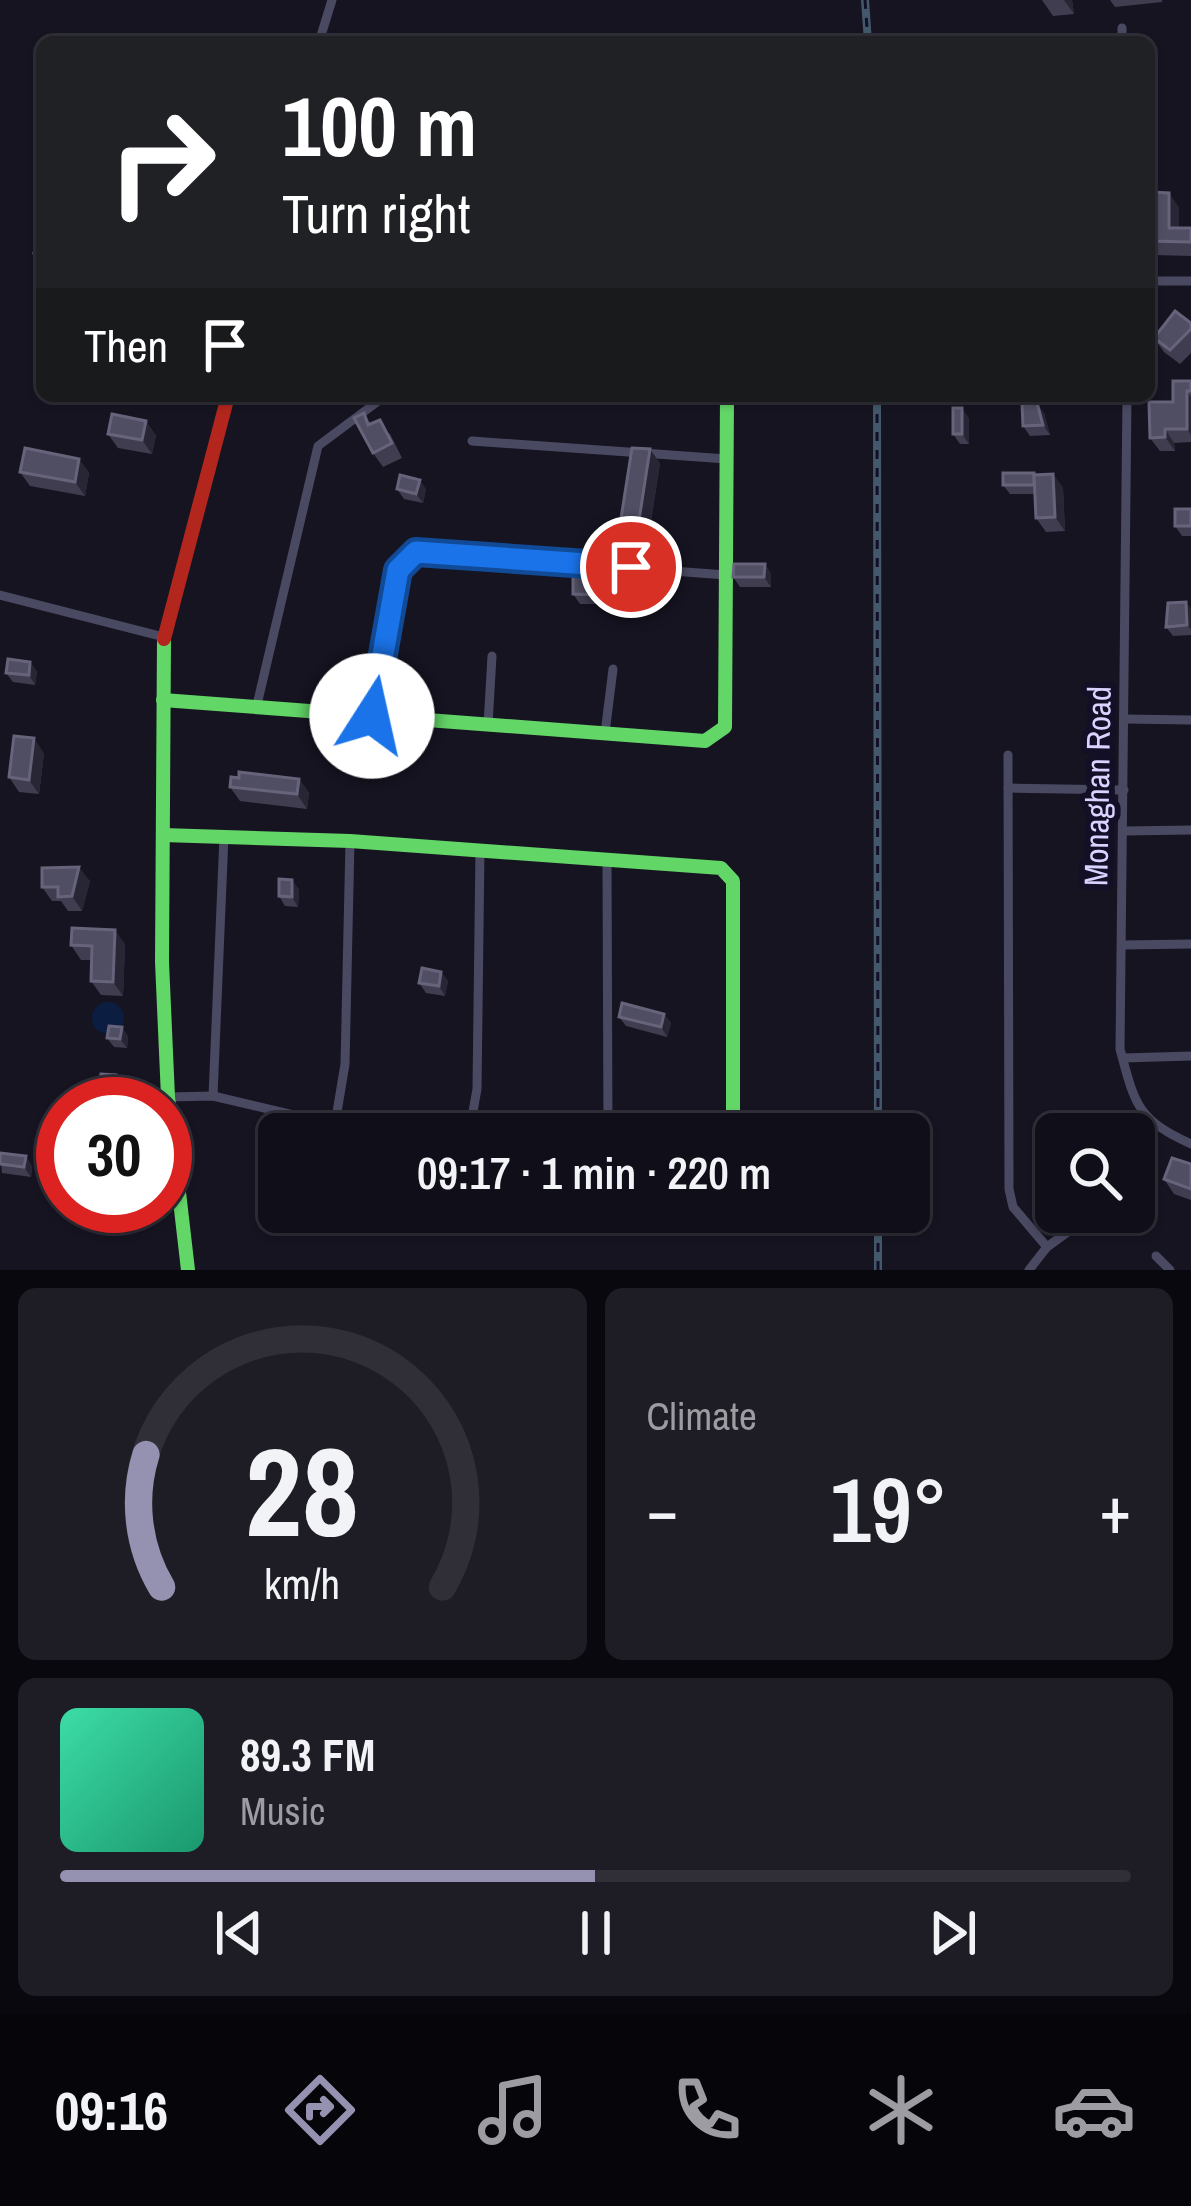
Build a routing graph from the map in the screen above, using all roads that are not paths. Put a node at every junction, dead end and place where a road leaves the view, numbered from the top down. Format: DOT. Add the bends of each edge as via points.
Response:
graph roads {
  1 [pos="332,0"];
  2 [pos="1122,28"];
  3 [pos="321,36"];
  4 [pos="1122,36"];
  5 [pos="1155,281"];
  6 [pos="1191,281"];
  7 [pos="225,402"];
  8 [pos="377,402"];
  9 [pos="727,402"];
  10 [pos="1127,402"];
  11 [pos="472,441"];
  12 [pos="727,459"];
  13 [pos="726,574"];
  14 [pos="0,595"];
  15 [pos="164,637"];
  16 [pos="493,656"];
  17 [pos="613,669"];
  18 [pos="163,700"];
  19 [pos="256,710"];
  20 [pos="372,716"];
  21 [pos="1125,719"];
  22 [pos="1191,720"];
  23 [pos="488,725"];
  24 [pos="605,733"];
  25 [pos="1008,755"];
  26 [pos="1008,788"];
  27 [pos="1124,790"];
  28 [pos="1191,830"];
  29 [pos="1124,831"];
  30 [pos="163,835"];
  31 [pos="224,836"];
  32 [pos="350,841"];
  33 [pos="479,849"];
  34 [pos="607,861"];
  35 [pos="1191,944"];
  36 [pos="1122,945"];
  37 [pos="1191,1056"];
  38 [pos="1123,1058"];
  39 [pos="168,1077"];
  40 [pos="192,1096"];
  41 [pos="213,1096"];
  42 [pos="287,1113"];
  43 [pos="337,1113"];
  44 [pos="473,1113"];
  45 [pos="608,1113"];
  46 [pos="733,1113"];
  47 [pos="1142,1113"];
  48 [pos="1155,1126"];
  49 [pos="1191,1144"];
  50 [pos="184,1233"];
  51 [pos="1066,1233"];
  52 [pos="1047,1247"];
  53 [pos="1156,1256"];
  54 [pos="188,1270"];
  55 [pos="1028,1270"];
  56 [pos="1170,1270"];
  1 -- 3 [label="street"];
  2 -- 4 [label="street"];
  5 -- 6 [label="street"];
  7 -- 15 [label="street"];
  8 -- 19 [label="street" via="318,446"];
  9 -- 12 [label="street"];
  10 -- 21 [label="street, Monaghan Road"];
  11 -- 12 [label="street"];
  12 -- 13 [label="street"];
  13 -- 20 [label="street" via="416,552 398,570"];
  13 -- 24 [label="street" via="722,733 706,741"];
  14 -- 15 [label="street"];
  15 -- 18 [label="street"];
  16 -- 23 [label="street"];
  17 -- 24 [label="street"];
  18 -- 19 [label="street"];
  18 -- 30 [label="street"];
  19 -- 20 [label="street"];
  20 -- 23 [label="street"];
  21 -- 22 [label="street"];
  21 -- 27 [label="street, Monaghan Road"];
  23 -- 24 [label="street"];
  25 -- 26 [label="street"];
  26 -- 27 [label="street"];
  26 -- 52 [label="street" via="1009,1189 1012,1207"];
  27 -- 29 [label="street, Monaghan Road"];
  28 -- 29 [label="street"];
  29 -- 36 [label="street, Monaghan Road"];
  30 -- 31 [label="street"];
  30 -- 39 [label="street"];
  31 -- 32 [label="street"];
  31 -- 41 [label="street"];
  32 -- 33 [label="street"];
  32 -- 43 [label="street"];
  33 -- 34 [label="street"];
  33 -- 44 [label="street"];
  34 -- 45 [label="street"];
  34 -- 46 [label="street" via="721,868 734,881"];
  35 -- 36 [label="street"];
  36 -- 38 [label="street, Monaghan Road"];
  37 -- 38 [label="street"];
  38 -- 47 [label="street, Monaghan Road"];
  40 -- 41 [label="street"];
  41 -- 42 [label="street"];
  48 -- 49 [label="street"];
  50 -- 54 [label="street"];
  51 -- 52 [label="street"];
  52 -- 55 [label="street"];
  53 -- 56 [label="street"];
}
